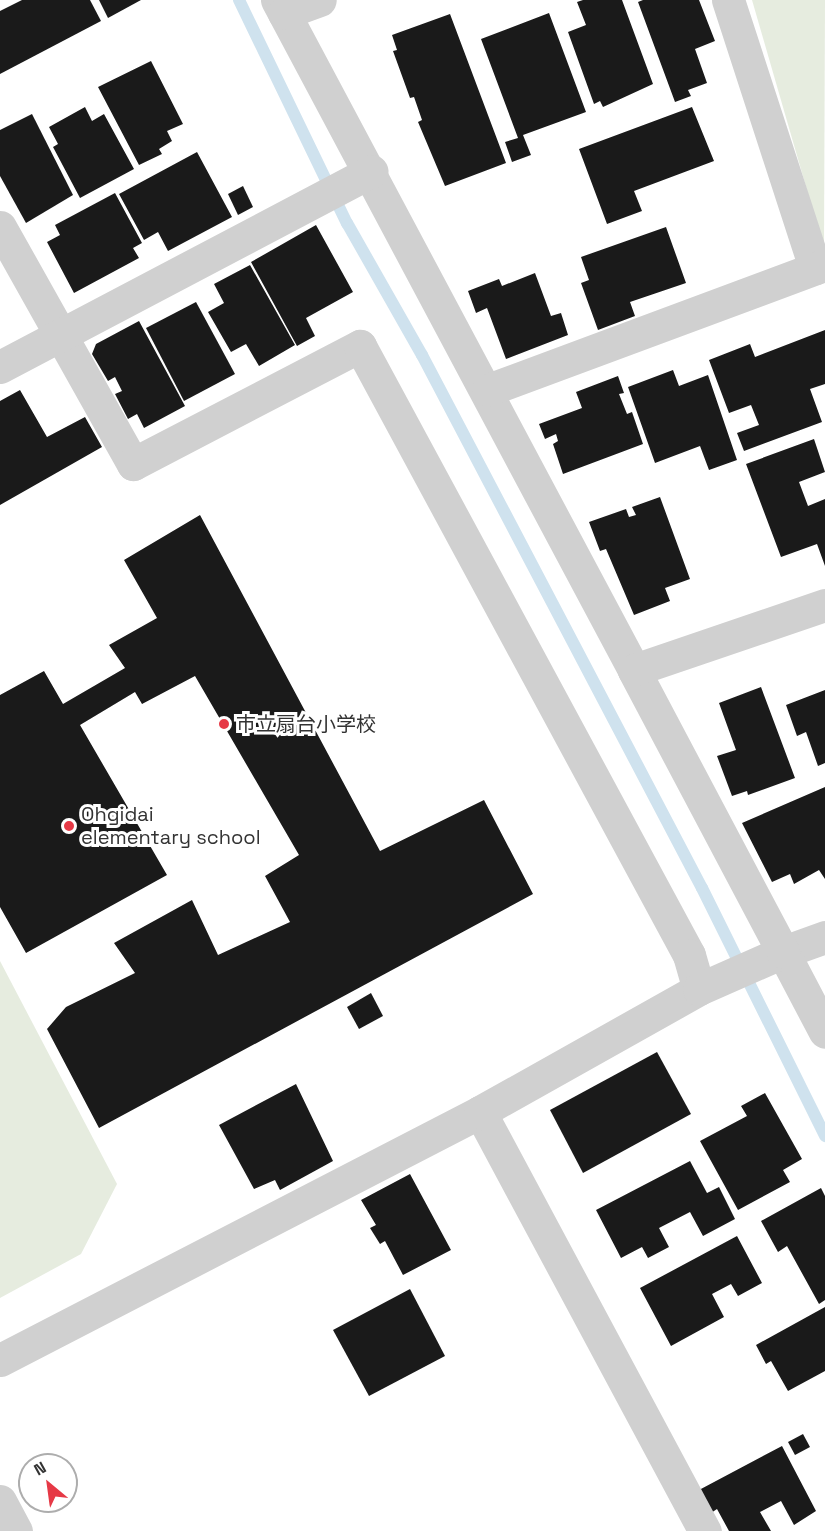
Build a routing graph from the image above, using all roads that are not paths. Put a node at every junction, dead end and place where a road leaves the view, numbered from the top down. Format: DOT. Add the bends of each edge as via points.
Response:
graph roads {
  1 [pos="320,0"];
  2 [pos="728,0"];
  3 [pos="280,6"];
  4 [pos="362,176"];
  5 [pos="0,227"];
  6 [pos="820,266"];
  7 [pos="59,337"];
  8 [pos="0,367"];
  9 [pos="488,390"];
  10 [pos="825,605"];
  11 [pos="634,670"];
  12 [pos="825,937"];
  13 [pos="772,957"];
  14 [pos="708,985"];
  15 [pos="825,1032"];
  16 [pos="480,1112"];
  17 [pos="0,1360"];
  18 [pos="0,1501"];
  19 [pos="16,1531"];
  20 [pos="705,1531"];
  1 -- 3 [label="street"];
  2 -- 6 [label="street"];
  3 -- 4 [label="street"];
  4 -- 7 [label="street"];
  4 -- 9 [label="street"];
  5 -- 7 [label="street"];
  6 -- 9 [label="street"];
  7 -- 8 [label="street"];
  7 -- 14 [label="street" via="133,464 360,346"];
  9 -- 11 [label="street"];
  10 -- 11 [label="street"];
  11 -- 13 [label="street"];
  12 -- 13 [label="street"];
  13 -- 14 [label="street"];
  13 -- 15 [label="street"];
  14 -- 16 [label="street"];
  16 -- 17 [label="street"];
  16 -- 20 [label="street"];
  18 -- 19 [label="street"];
}
